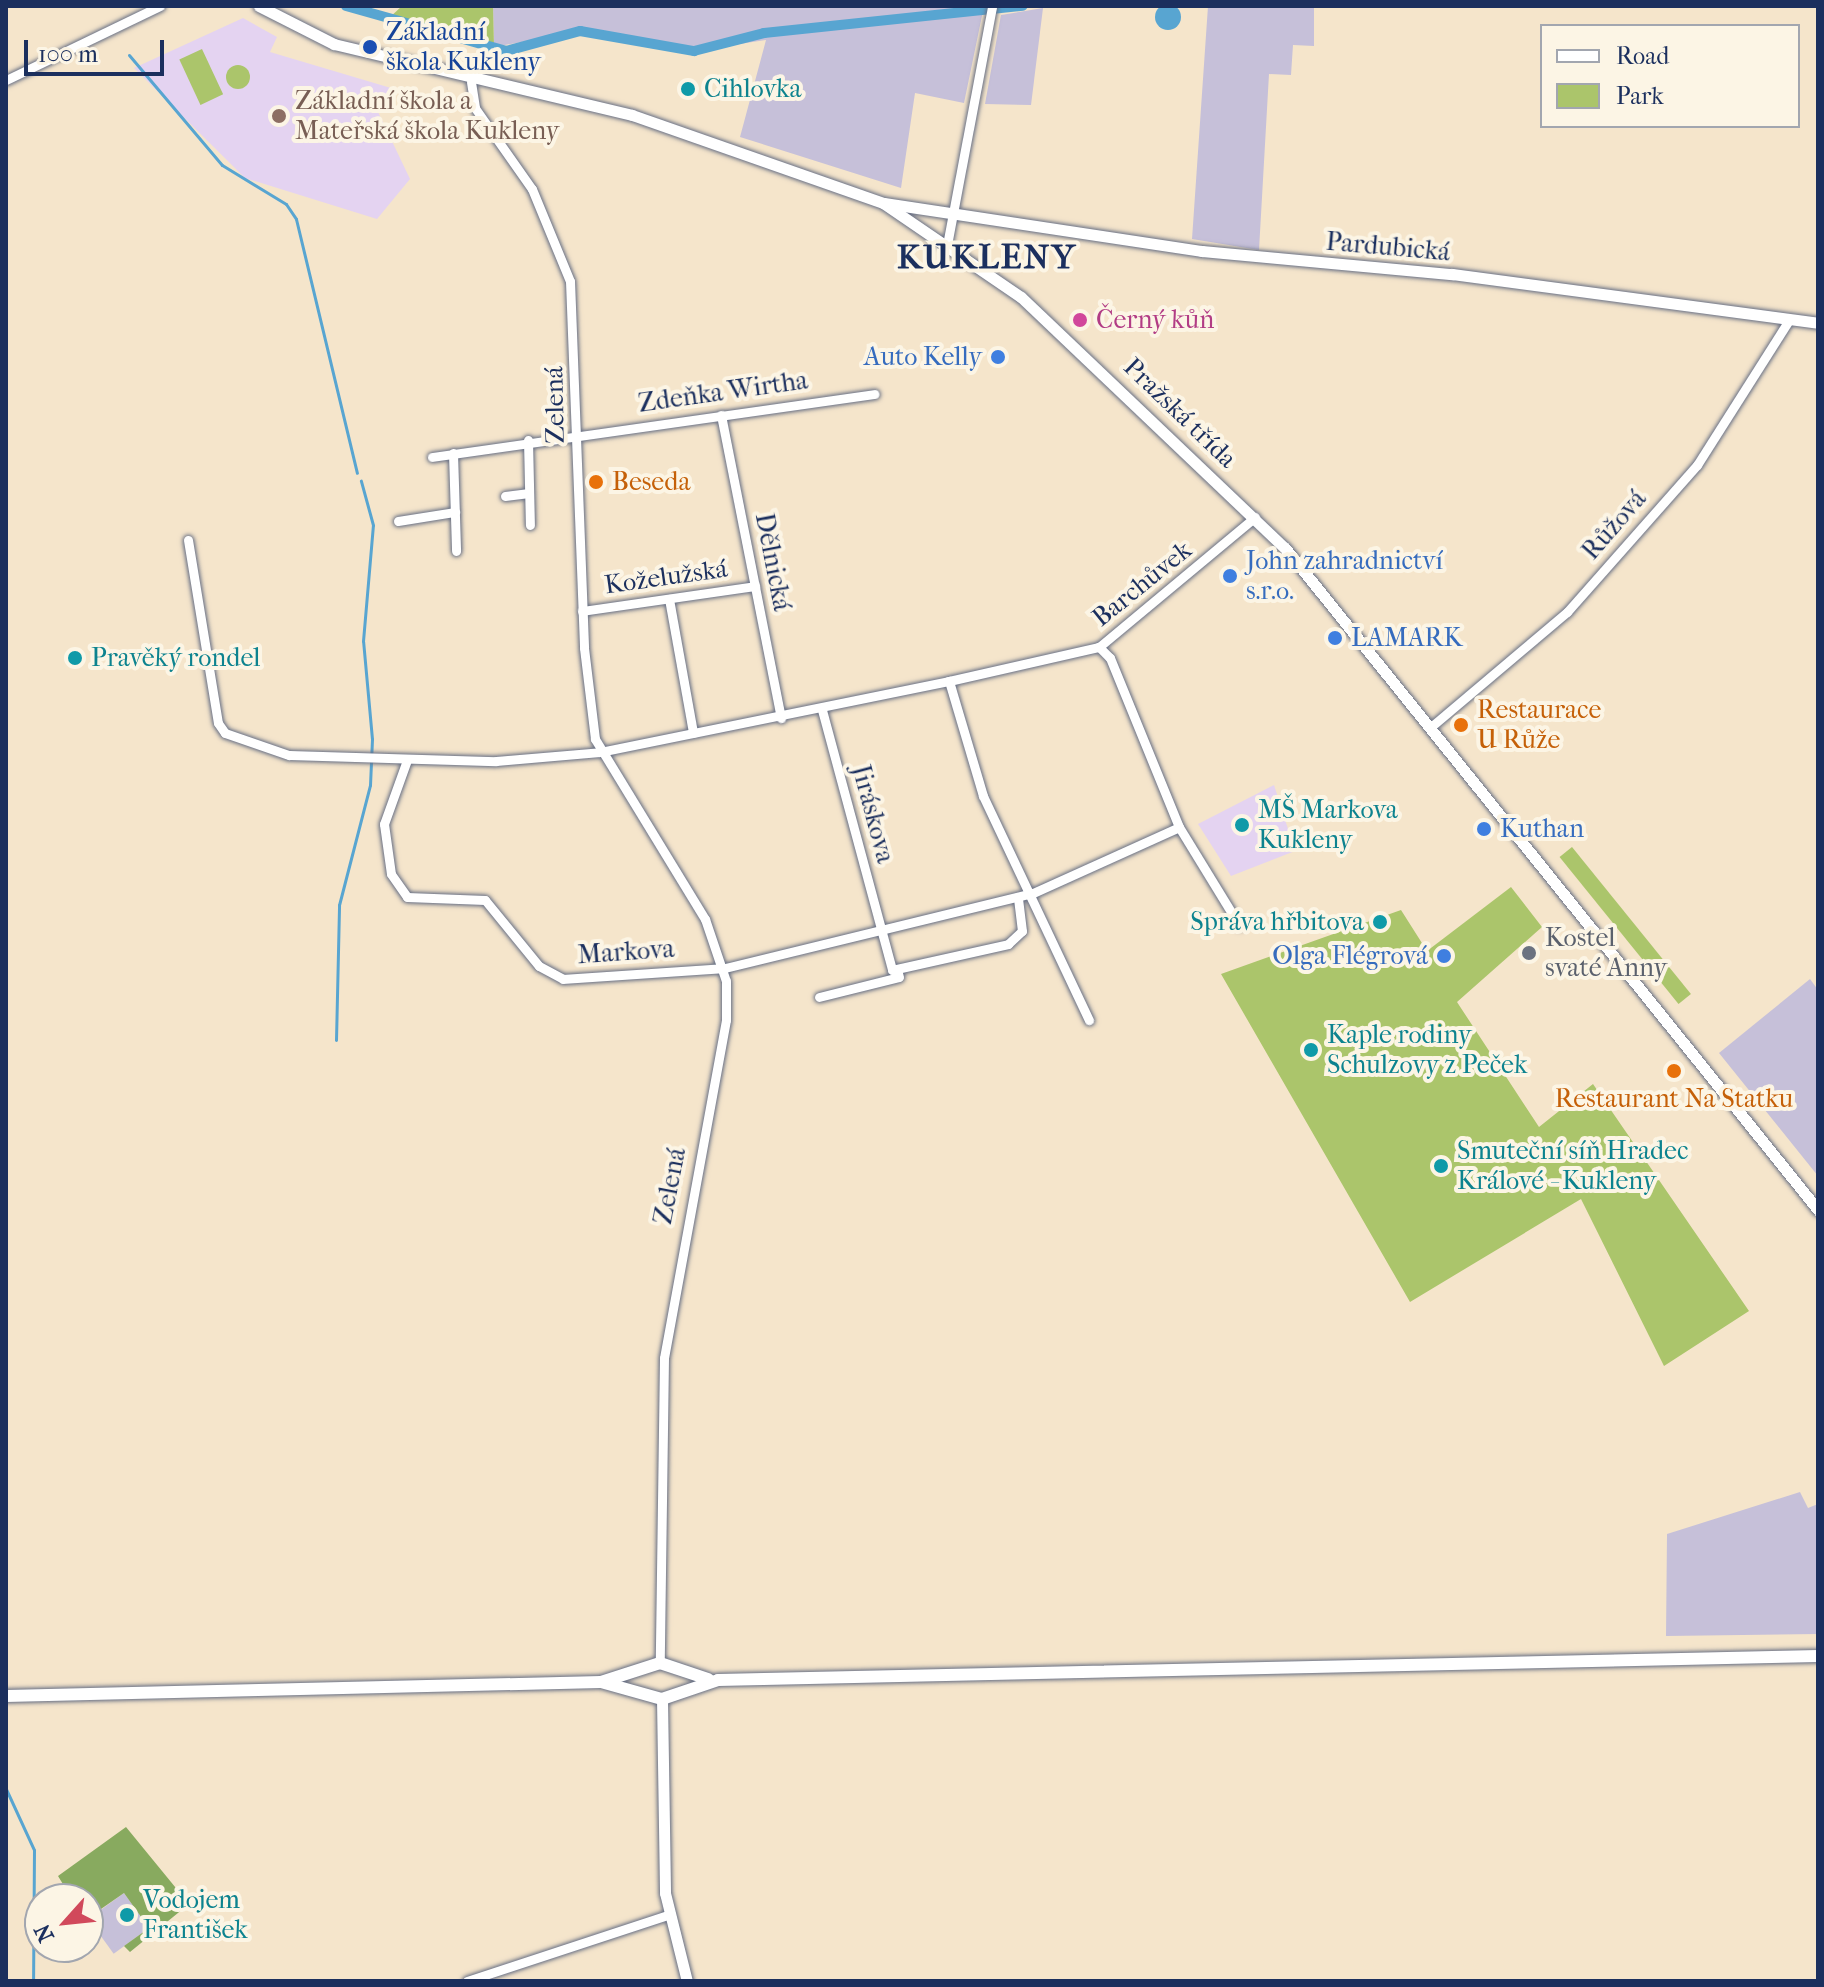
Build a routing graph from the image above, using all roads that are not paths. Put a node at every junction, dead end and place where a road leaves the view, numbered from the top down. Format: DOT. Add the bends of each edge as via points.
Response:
graph roads {
  1 [pos="160,6"];
  2 [pos="259,6"];
  3 [pos="992,6"];
  4 [pos="6,80"];
  5 [pos="471,82"];
  6 [pos="883,203"];
  7 [pos="954,214"];
  8 [pos="947,245"];
  9 [pos="1789,320"];
  10 [pos="1818,323"];
  11 [pos="875,394"];
  12 [pos="721,415"];
  13 [pos="578,434"];
  14 [pos="528,440"];
  15 [pos="453,453"];
  16 [pos="432,457"];
  17 [pos="529,493"];
  18 [pos="505,496"];
  19 [pos="455,512"];
  20 [pos="1255,517"];
  21 [pos="398,521"];
  22 [pos="530,525"];
  23 [pos="188,540"];
  24 [pos="456,551"];
  25 [pos="755,586"];
  26 [pos="669,599"];
  27 [pos="582,611"];
  28 [pos="1099,647"];
  29 [pos="944,682"];
  30 [pos="822,710"];
  31 [pos="781,718"];
  32 [pos="1432,726"];
  33 [pos="693,733"];
  34 [pos="600,752"];
  35 [pos="407,760"];
  36 [pos="1179,827"];
  37 [pos="1033,893"];
  38 [pos="1018,897"];
  39 [pos="1239,925"];
  40 [pos="881,930"];
  41 [pos="725,968"];
  42 [pos="897,969"];
  43 [pos="819,997"];
  44 [pos="1089,1020"];
  45 [pos="1818,1210"];
  46 [pos="1818,1656"];
  47 [pos="661,1666"];
  48 [pos="718,1680"];
  49 [pos="601,1682"];
  50 [pos="676,1691"];
  51 [pos="6,1696"];
  52 [pos="657,1697"];
  53 [pos="668,1915"];
  54 [pos="467,1981"];
  55 [pos="687,1981"];
  1 -- 4 [label="street"];
  2 -- 5 [label="street, Pražská třída" via="334,44"];
  3 -- 7 [label="street"];
  5 -- 6 [label="street, Pražská třída" via="632,115"];
  5 -- 13 [label="street, Zelená" via="475,108 532,189 570,281"];
  6 -- 7 [label="street, Pardubická"];
  6 -- 8 [label="street, Pražská třída"];
  7 -- 8 [label="street"];
  7 -- 9 [label="street, Pardubická"];
  8 -- 20 [label="street, Pražská třída" via="1053,323"];
  9 -- 10 [label="street, Pardubická"];
  9 -- 32 [label="street, Růžová" via="1782,341 1687,476 1567,612"];
  11 -- 12 [label="street, Zdeňka Wirtha"];
  12 -- 13 [label="street, Zdeňka Wirtha"];
  12 -- 25 [label="street, Dělnická"];
  13 -- 14 [label="street, Zdeňka Wirtha"];
  13 -- 27 [label="street, Zelená"];
  14 -- 15 [label="street, Zdeňka Wirtha"];
  14 -- 17 [label="street"];
  15 -- 16 [label="street, Zdeňka Wirtha"];
  15 -- 19 [label="street"];
  17 -- 18 [label="street"];
  17 -- 22 [label="street"];
  19 -- 21 [label="street"];
  19 -- 24 [label="street"];
  20 -- 28 [label="street, Barchůvek"];
  20 -- 32 [label="street, Pražská třída"];
  23 -- 35 [label="street" via="209,690 225,733 289,755"];
  25 -- 26 [label="street, Koželužská"];
  25 -- 31 [label="street, Dělnická"];
  26 -- 27 [label="street, Koželužská"];
  26 -- 33 [label="street"];
  27 -- 34 [label="street, Zelená"];
  28 -- 29 [label="street, Barchůvek"];
  28 -- 36 [label="street" via="1110,658"];
  29 -- 30 [label="street"];
  29 -- 37 [label="street" via="983,796"];
  30 -- 31 [label="street"];
  30 -- 40 [label="street, Jiráskova"];
  31 -- 33 [label="street"];
  32 -- 45 [label="street, Pražská třída"];
  33 -- 34 [label="street"];
  34 -- 35 [label="street"];
  34 -- 41 [label="street, Zelená" via="698,906"];
  35 -- 41 [label="street, Markova" via="384,824 391,874 407,897 485,900 539,966 563,979"];
  36 -- 37 [label="street, Markova"];
  36 -- 39 [label="street"];
  37 -- 38 [label="street, Markova"];
  37 -- 44 [label="street"];
  38 -- 40 [label="street, Markova"];
  38 -- 42 [label="street" via="1022,931 1008,944"];
  40 -- 41 [label="street, Markova"];
  40 -- 42 [label="street"];
  41 -- 47 [label="street, Zelená" via="726,1020 664,1358"];
  42 -- 43 [label="street" via="899,977"];
  46 -- 48 [label="main road"];
  47 -- 48 [label="main road"];
  47 -- 49 [label="main road"];
  47 -- 50 [label="main road"];
  47 -- 52 [label="main road" via="644,1682"];
  48 -- 50 [label="main road"];
  49 -- 51 [label="main road"];
  49 -- 52 [label="main road"];
  50 -- 52 [label="main road"];
  52 -- 53 [label="street"];
  53 -- 54 [label="street"];
  53 -- 55 [label="street"];
}
